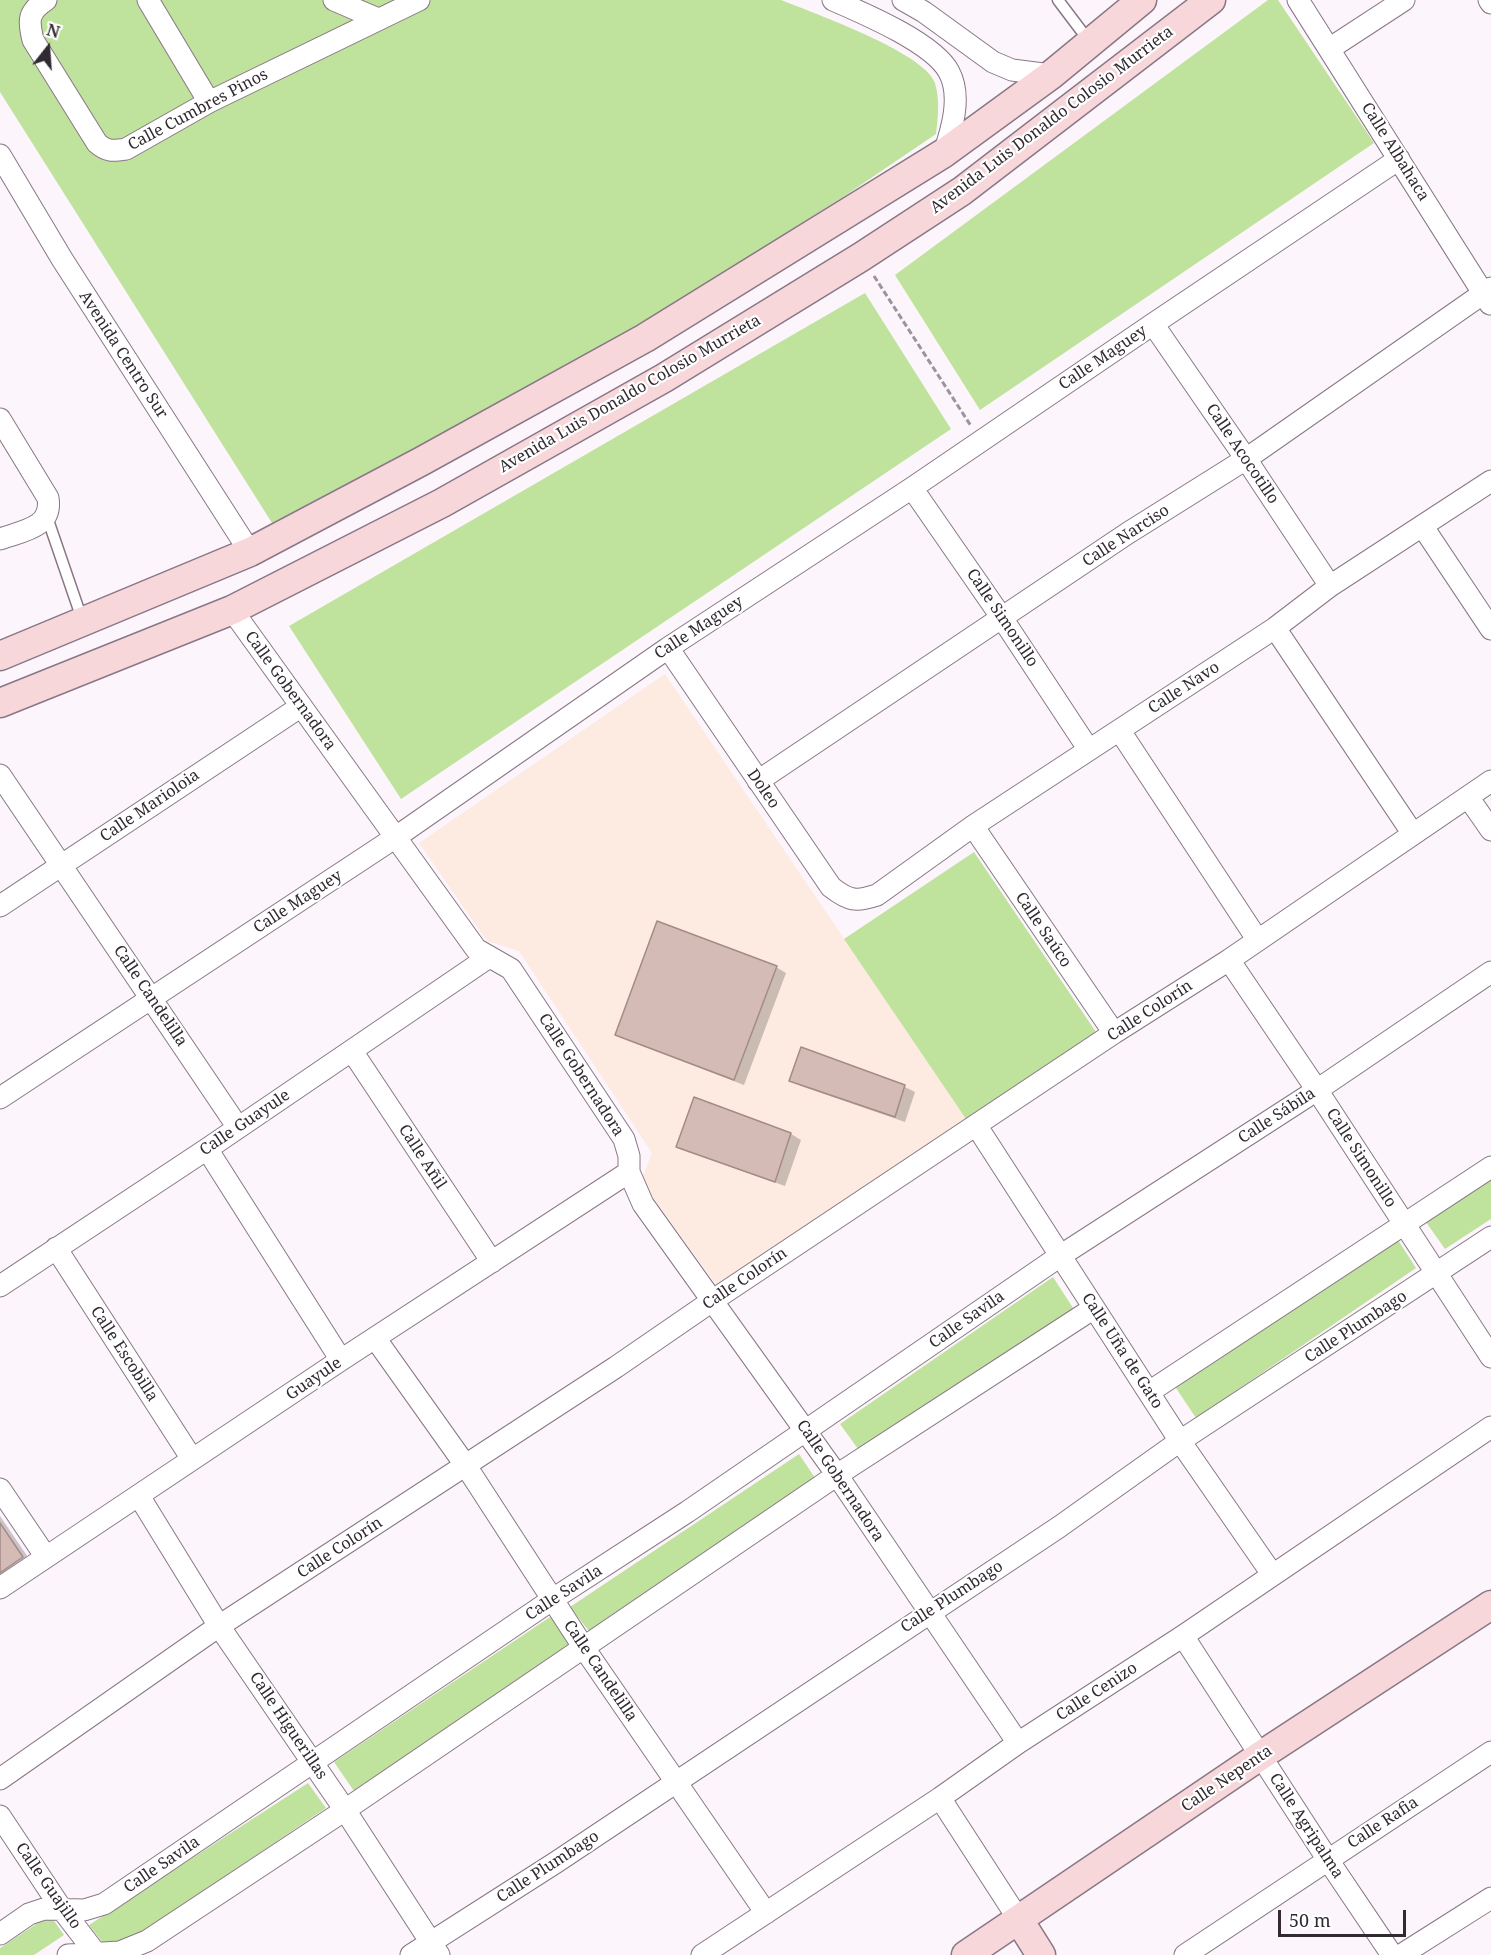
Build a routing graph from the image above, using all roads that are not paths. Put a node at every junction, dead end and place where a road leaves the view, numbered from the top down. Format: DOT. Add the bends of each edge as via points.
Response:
graph roads {
  1 [pos="46,0"];
  2 [pos="148,0"];
  3 [pos="334,0"];
  4 [pos="419,0"];
  5 [pos="833,0"];
  6 [pos="903,0"];
  7 [pos="1058,0"];
  8 [pos="1142,0"];
  9 [pos="1210,0"];
  10 [pos="1404,0"];
  11 [pos="1306,3"];
  12 [pos="378,19"];
  13 [pos="1089,41"];
  14 [pos="967,42"];
  15 [pos="1329,49"];
  16 [pos="940,60"];
  17 [pos="1051,75"];
  18 [pos="209,102"];
  19 [pos="944,153"];
  20 [pos="0,155"];
  21 [pos="1399,159"];
  22 [pos="1488,296"];
  23 [pos="1153,324"];
  24 [pos="1,424"];
  25 [pos="1246,459"];
  26 [pos="1491,481"];
  27 [pos="912,488"];
  28 [pos="48,508"];
  29 [pos="1423,526"];
  30 [pos="0,540"];
  31 [pos="250,552"];
  32 [pos="1330,586"];
  33 [pos="232,610"];
  34 [pos="1002,618"];
  35 [pos="83,621"];
  36 [pos="1275,628"];
  37 [pos="1491,629"];
  38 [pos="668,648"];
  39 [pos="0,656"];
  40 [pos="0,703"];
  41 [pos="300,707"];
  42 [pos="1120,731"];
  43 [pos="1089,750"];
  44 [pos="0,775"];
  45 [pos="758,781"];
  46 [pos="1491,781"];
  47 [pos="1468,797"];
  48 [pos="973,826"];
  49 [pos="1491,830"];
  50 [pos="1413,834"];
  51 [pos="396,837"];
  52 [pos="61,866"];
  53 [pos="877,895"];
  54 [pos="0,906"];
  55 [pos="1257,939"];
  56 [pos="489,957"];
  57 [pos="1229,960"];
  58 [pos="1491,972"];
  59 [pos="152,997"];
  60 [pos="1114,1033"];
  61 [pos="352,1051"];
  62 [pos="1317,1090"];
  63 [pos="0,1098"];
  64 [pos="976,1125"];
  65 [pos="237,1126"];
  66 [pos="207,1149"];
  67 [pos="1491,1167"];
  68 [pos="629,1172"];
  69 [pos="1404,1225"];
  70 [pos="1491,1237"];
  71 [pos="56,1248"];
  72 [pos="1060,1256"];
  73 [pos="492,1262"];
  74 [pos="1437,1274"];
  75 [pos="0,1286"];
  76 [pos="712,1301"];
  77 [pos="1094,1308"];
  78 [pos="375,1338"];
  79 [pos="1491,1357"];
  80 [pos="341,1360"];
  81 [pos="1149,1392"];
  82 [pos="1491,1427"];
  83 [pos="807,1431"];
  84 [pos="1180,1441"];
  85 [pos="192,1459"];
  86 [pos="466,1466"];
  87 [pos="837,1475"];
  88 [pos="0,1489"];
  89 [pos="139,1496"];
  90 [pos="46,1557"];
  91 [pos="1272,1574"];
  92 [pos="0,1588"];
  93 [pos="553,1599"];
  94 [pos="1491,1605"];
  95 [pos="929,1612"];
  96 [pos="219,1626"];
  97 [pos="1183,1636"];
  98 [pos="584,1648"];
  99 [pos="1018,1743"];
  100 [pos="1491,1752"];
  101 [pos="1260,1756"];
  102 [pos="313,1764"];
  103 [pos="0,1779"];
  104 [pos="675,1782"];
  105 [pos="940,1798"];
  106 [pos="345,1810"];
  107 [pos="0,1816"];
  108 [pos="1328,1860"];
  109 [pos="1491,1898"];
  110 [pos="61,1908"];
  111 [pos="766,1912"];
  112 [pos="1019,1920"];
  113 [pos="0,1934"];
  114 [pos="435,1948"];
  115 [pos="68,1955"];
  116 [pos="97,1955"];
  117 [pos="411,1955"];
  118 [pos="702,1955"];
  119 [pos="966,1955"];
  120 [pos="1041,1955"];
  121 [pos="1185,1955"];
  122 [pos="1392,1955"];
  123 [pos="1401,1955"];
  1 -- 18 [label="street, Calle Cumbres Pinos" via="32,12 29,25 33,40 105,150 126,149"];
  2 -- 18 [label="street"];
  3 -- 12 [label="street"];
  4 -- 12 [label="street, Calle Cumbres Pinos"];
  5 -- 16 [label="street" via="914,40"];
  6 -- 14 [label="street"];
  7 -- 13 [label="lane"];
  8 -- 13 [label="main road"];
  9 -- 33 [label="main road, Avenida Luis Donaldo Colosio Murrieta" via="962,191 861,257 664,378 452,497"];
  10 -- 15 [label="street"];
  11 -- 15 [label="street, Calle Albahaca"];
  12 -- 18 [label="street, Calle Cumbres Pinos"];
  13 -- 17 [label="main road"];
  14 -- 16 [label="street"];
  14 -- 17 [label="street" via="993,62 1012,70"];
  15 -- 21 [label="street, Calle Albahaca"];
  16 -- 19 [label="street" via="950,73 954,91 951,133"];
  17 -- 19 [label="main road"];
  19 -- 31 [label="main road" via="645,338"];
  20 -- 31 [label="street, Avenida Centro Sur"];
  21 -- 22 [label="street, Calle Albahaca"];
  21 -- 23 [label="street, Calle Maguey"];
  22 -- 25 [label="street, Calle Narciso"];
  23 -- 25 [label="street, Calle Acocotillo"];
  23 -- 27 [label="street, Calle Maguey"];
  24 -- 28 [label="street"];
  25 -- 32 [label="street, Calle Acocotillo"];
  25 -- 34 [label="street, Calle Narciso"];
  26 -- 29 [label="street, Calle Navo"];
  27 -- 34 [label="street, Calle Simonillo"];
  27 -- 38 [label="street, Calle Maguey"];
  28 -- 30 [label="street" via="39,524"];
  28 -- 35 [label="lane"];
  29 -- 32 [label="street, Calle Navo"];
  29 -- 37 [label="street"];
  31 -- 35 [label="main road"];
  32 -- 36 [label="street, Calle Navo"];
  33 -- 40 [label="main road, Avenida Luis Donaldo Colosio Murrieta"];
  33 -- 41 [label="street, Calle Gobernadora"];
  34 -- 43 [label="street, Calle Simonillo"];
  34 -- 45 [label="street, Calle Narciso"];
  35 -- 39 [label="main road"];
  36 -- 42 [label="street, Calle Navo"];
  36 -- 50 [label="street"];
  38 -- 45 [label="street, Doleo"];
  38 -- 51 [label="street, Calle Maguey"];
  41 -- 51 [label="street, Calle Gobernadora"];
  41 -- 52 [label="street, Calle Marioloia"];
  42 -- 43 [label="street, Calle Navo"];
  42 -- 55 [label="street"];
  43 -- 48 [label="street, Calle Navo"];
  44 -- 52 [label="street, Calle Candelilla"];
  45 -- 53 [label="street, Doleo" via="831,887 845,897 862,900"];
  46 -- 47 [label="street, Calle Colorín"];
  47 -- 49 [label="street"];
  47 -- 50 [label="street, Calle Colorín"];
  48 -- 53 [label="street, Calle Navo"];
  48 -- 60 [label="street, Calle Saúco"];
  50 -- 55 [label="street, Calle Colorín"];
  51 -- 56 [label="street, Calle Gobernadora" via="476,949"];
  51 -- 59 [label="street, Calle Maguey"];
  52 -- 54 [label="street, Calle Marioloia"];
  52 -- 59 [label="street, Calle Candelilla"];
  55 -- 57 [label="street, Calle Colorín"];
  56 -- 61 [label="street, Calle Guayule"];
  56 -- 68 [label="street, Calle Gobernadora" via="511,969 624,1139"];
  57 -- 60 [label="street, Calle Colorín"];
  57 -- 62 [label="street, Calle Simonillo"];
  58 -- 62 [label="street, Calle Sábila"];
  59 -- 63 [label="street, Calle Maguey"];
  59 -- 65 [label="street, Calle Candelilla"];
  60 -- 64 [label="street, Calle Colorín"];
  61 -- 65 [label="street, Calle Guayule"];
  61 -- 73 [label="street, Calle Añil"];
  62 -- 69 [label="street, Calle Simonillo"];
  62 -- 72 [label="street, Calle Sábila"];
  64 -- 72 [label="street, Calle Uña de Gato"];
  64 -- 76 [label="street, Calle Colorín"];
  65 -- 66 [label="street, Calle Guayule"];
  66 -- 71 [label="street, Calle Guayule"];
  66 -- 80 [label="street"];
  67 -- 69 [label="street"];
  68 -- 73 [label="street, Guayule"];
  68 -- 76 [label="street, Calle Gobernadora" via="643,1204"];
  69 -- 74 [label="street, Calle Simonillo"];
  69 -- 81 [label="street"];
  70 -- 74 [label="street, Calle Plumbago"];
  71 -- 75 [label="street, Calle Guayule"];
  71 -- 85 [label="street, Calle Escobilla"];
  72 -- 77 [label="street, Calle Uña de Gato"];
  72 -- 83 [label="street, Calle Savila"];
  73 -- 78 [label="street, Guayule"];
  74 -- 79 [label="street, Calle Simonillo"];
  74 -- 84 [label="street, Calle Plumbago"];
  76 -- 83 [label="street, Calle Gobernadora"];
  76 -- 86 [label="street, Calle Colorín"];
  77 -- 81 [label="street, Calle Uña de Gato"];
  77 -- 87 [label="street"];
  78 -- 80 [label="street, Guayule"];
  78 -- 86 [label="street, Calle Candelilla"];
  80 -- 85 [label="street, Guayule"];
  81 -- 84 [label="street, Calle Uña de Gato"];
  82 -- 91 [label="street, Calle Cenizo"];
  83 -- 87 [label="street, Calle Gobernadora"];
  83 -- 93 [label="street, Calle Savila"];
  84 -- 91 [label="street, Calle Uña de Gato"];
  84 -- 95 [label="street, Calle Plumbago"];
  85 -- 89 [label="street, Guayule"];
  86 -- 93 [label="street, Calle Candelilla"];
  86 -- 96 [label="street, Calle Colorín"];
  87 -- 95 [label="street, Calle Gobernadora"];
  87 -- 98 [label="street"];
  88 -- 90 [label="street"];
  89 -- 90 [label="street, Guayule"];
  89 -- 96 [label="street, Calle Higuerillas"];
  90 -- 92 [label="street, Guayule"];
  91 -- 97 [label="street, Calle Cenizo"];
  93 -- 98 [label="street, Calle Candelilla"];
  93 -- 102 [label="street, Calle Savila"];
  94 -- 101 [label="main road, Calle Nepenta"];
  95 -- 99 [label="street, Calle Gobernadora"];
  95 -- 104 [label="street, Calle Plumbago"];
  96 -- 102 [label="street, Calle Higuerillas"];
  96 -- 103 [label="street, Calle Colorín"];
  97 -- 99 [label="street, Calle Cenizo"];
  97 -- 101 [label="street, Calle Agripalma"];
  98 -- 104 [label="street, Calle Candelilla"];
  98 -- 106 [label="street"];
  99 -- 105 [label="street, Calle Cenizo"];
  100 -- 108 [label="street, Calle Rafia"];
  101 -- 108 [label="street, Calle Agripalma"];
  101 -- 112 [label="main road, Calle Nepenta"];
  102 -- 106 [label="street, Calle Higuerillas"];
  102 -- 110 [label="street, Calle Savila" via="104,1904 84,1910"];
  104 -- 111 [label="street, Calle Candelilla"];
  104 -- 114 [label="street, Calle Plumbago"];
  105 -- 111 [label="street, Calle Cenizo"];
  105 -- 112 [label="street"];
  106 -- 114 [label="street, Calle Higuerillas"];
  106 -- 116 [label="street" via="147,1941 120,1952"];
  107 -- 110 [label="street, Calle Guajillo"];
  108 -- 121 [label="street, Calle Rafia"];
  108 -- 122 [label="street, Calle Agripalma"];
  109 -- 123 [label="street"];
  110 -- 113 [label="street" via="29,1914"];
  110 -- 116 [label="street, Calle Guajillo"];
  111 -- 118 [label="street, Calle Cenizo"];
  112 -- 119 [label="main road, Calle Nepenta"];
  112 -- 120 [label="main road"];
  114 -- 117 [label="street, Calle Plumbago"];
  115 -- 116 [label="street"];
}
